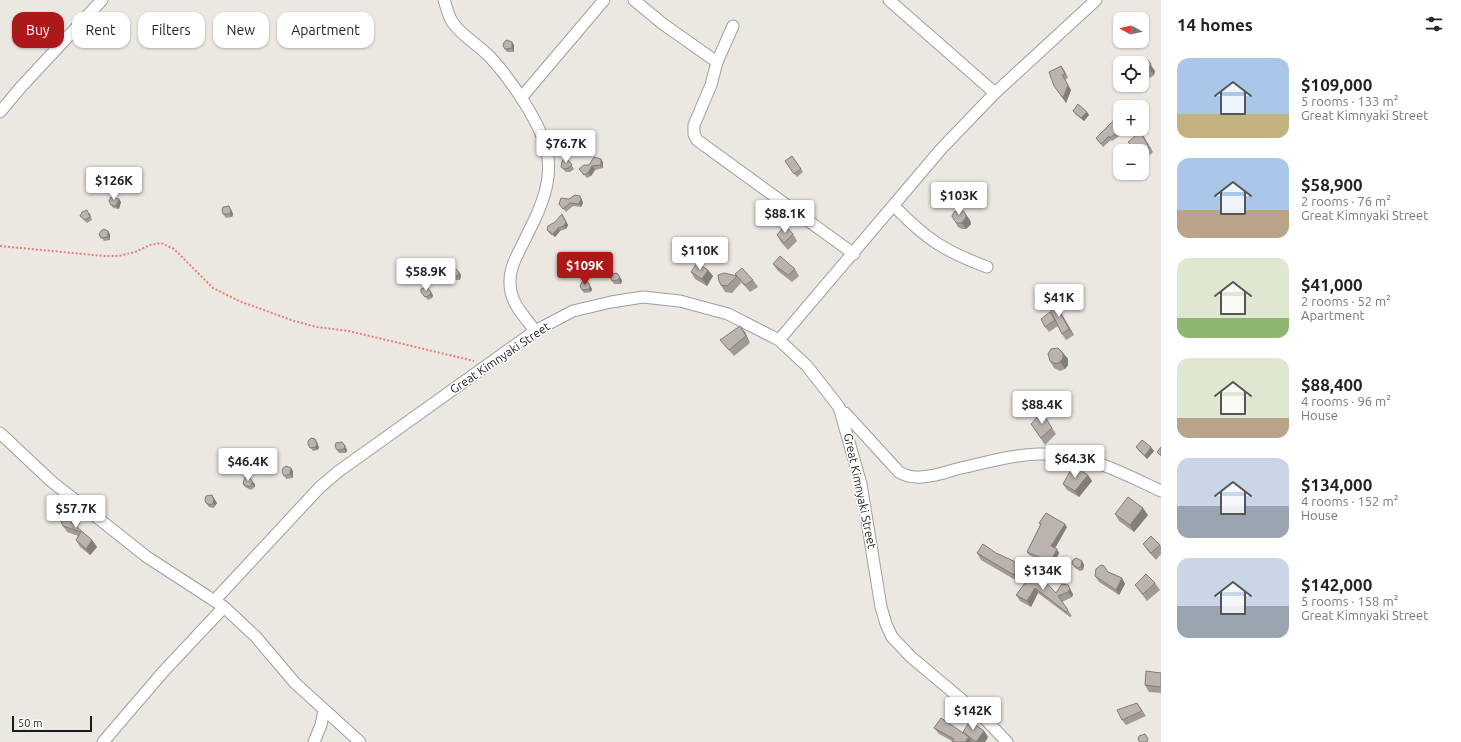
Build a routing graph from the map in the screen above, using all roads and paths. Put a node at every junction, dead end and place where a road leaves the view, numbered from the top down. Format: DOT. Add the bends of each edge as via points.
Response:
graph roads {
  1 [pos="102,0"];
  2 [pos="444,0"];
  3 [pos="604,0"];
  4 [pos="634,0"];
  5 [pos="889,0"];
  6 [pos="1096,0"];
  7 [pos="733,26"];
  8 [pos="717,62"];
  9 [pos="995,93"];
  10 [pos="521,98"];
  11 [pos="0,112"];
  12 [pos="894,206"];
  13 [pos="0,246"];
  14 [pos="854,254"];
  15 [pos="987,267"];
  16 [pos="535,331"];
  17 [pos="779,340"];
  18 [pos="489,364"];
  19 [pos="839,407"];
  20 [pos="0,433"];
  21 [pos="1161,491"];
  22 [pos="214,601"];
  23 [pos="224,607"];
  24 [pos="324,710"];
  25 [pos="103,742"];
  26 [pos="314,742"];
  27 [pos="360,742"];
  28 [pos="1007,742"];
  1 -- 11 [label="street"];
  2 -- 10 [label="street" via="453,23 491,58"];
  3 -- 10 [label="street"];
  4 -- 8 [label="street"];
  5 -- 9 [label="street"];
  6 -- 9 [label="street"];
  7 -- 8 [label="street"];
  8 -- 14 [label="street" via="711,85 694,125 697,140"];
  9 -- 12 [label="street" via="942,148"];
  10 -- 16 [label="street" via="539,130 547,152 545,197 515,257 509,277 511,293 517,306"];
  12 -- 14 [label="street"];
  12 -- 15 [label="street" via="924,235 948,251"];
  13 -- 18 [label="path" via="118,256 161,243 174,249 213,288 239,301 317,327 349,331"];
  14 -- 17 [label="street"];
  16 -- 17 [label="street, Great Kimnyaki Street" via="573,311 643,297 680,301 728,314"];
  16 -- 18 [label="street, Great Kimnyaki Street"];
  17 -- 19 [label="street, Great Kimnyaki Street" via="807,366"];
  18 -- 22 [label="street, Great Kimnyaki Street" via="320,487"];
  19 -- 21 [label="street" via="899,472 908,477 918,478 943,473 1004,457 1062,455 1097,461"];
  19 -- 28 [label="street, Great Kimnyaki Street" via="846,424 861,484 881,607 892,637 911,657 986,720"];
  20 -- 22 [label="street" via="51,481 147,557"];
  22 -- 23 [label="street"];
  23 -- 24 [label="street" via="256,637"];
  23 -- 25 [label="street" via="163,672"];
  24 -- 26 [label="street"];
  24 -- 27 [label="street"];
}
